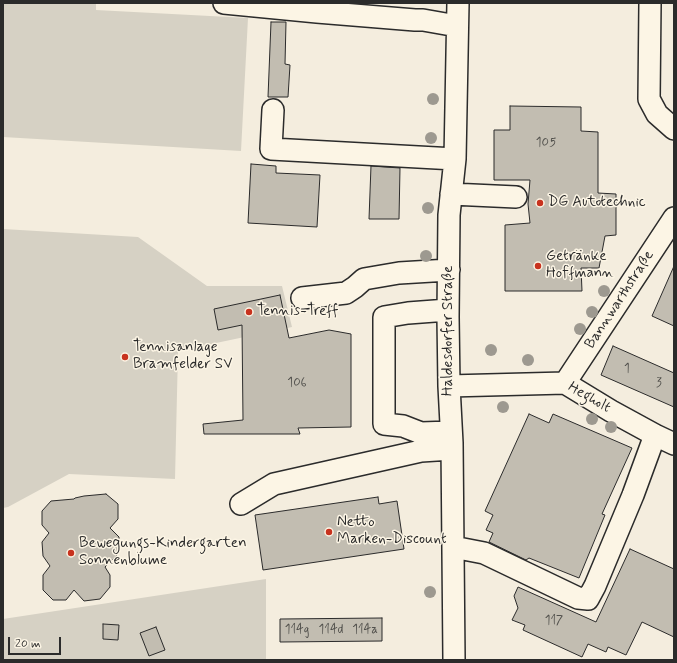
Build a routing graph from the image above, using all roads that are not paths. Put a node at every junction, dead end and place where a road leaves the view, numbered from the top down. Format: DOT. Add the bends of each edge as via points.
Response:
graph roads {
  1 [pos="224,3"];
  2 [pos="458,3"];
  3 [pos="650,3"];
  4 [pos="458,26"];
  5 [pos="273,110"];
  6 [pos="674,129"];
  7 [pos="455,159"];
  8 [pos="452,194"];
  9 [pos="516,197"];
  10 [pos="674,218"];
  11 [pos="448,270"];
  12 [pos="302,298"];
  13 [pos="448,310"];
  14 [pos="565,383"];
  15 [pos="449,386"];
  16 [pos="655,435"];
  17 [pos="452,440"];
  18 [pos="674,444"];
  19 [pos="241,504"];
  20 [pos="453,547"];
  21 [pos="454,660"];
  1 -- 4 [label="street" via="423,20"];
  2 -- 4 [label="street, Haldesdorfer Straße"];
  3 -- 6 [label="street" via="648,99 657,114"];
  4 -- 7 [label="street, Haldesdorfer Straße"];
  5 -- 7 [label="street" via="271,149"];
  7 -- 8 [label="street, Haldesdorfer Straße"];
  8 -- 9 [label="street"];
  8 -- 11 [label="street, Haldesdorfer Straße"];
  10 -- 14 [label="street, Bannwarthstraße"];
  11 -- 12 [label="street" via="399,273 364,279 346,293"];
  11 -- 13 [label="street, Haldesdorfer Straße"];
  13 -- 15 [label="street, Haldesdorfer Straße"];
  13 -- 17 [label="street" via="384,317 384,424 403,426 420,433"];
  14 -- 15 [label="street, Hegholt"];
  14 -- 16 [label="street, Hegholt"];
  15 -- 17 [label="street, Haldesdorfer Straße"];
  16 -- 18 [label="street, Hegholt"];
  16 -- 20 [label="street" via="633,495 588,598 578,598 484,553"];
  17 -- 19 [label="street" via="421,451 274,484"];
  17 -- 20 [label="street, Haldesdorfer Straße"];
  20 -- 21 [label="street, Haldesdorfer Straße"];
}
